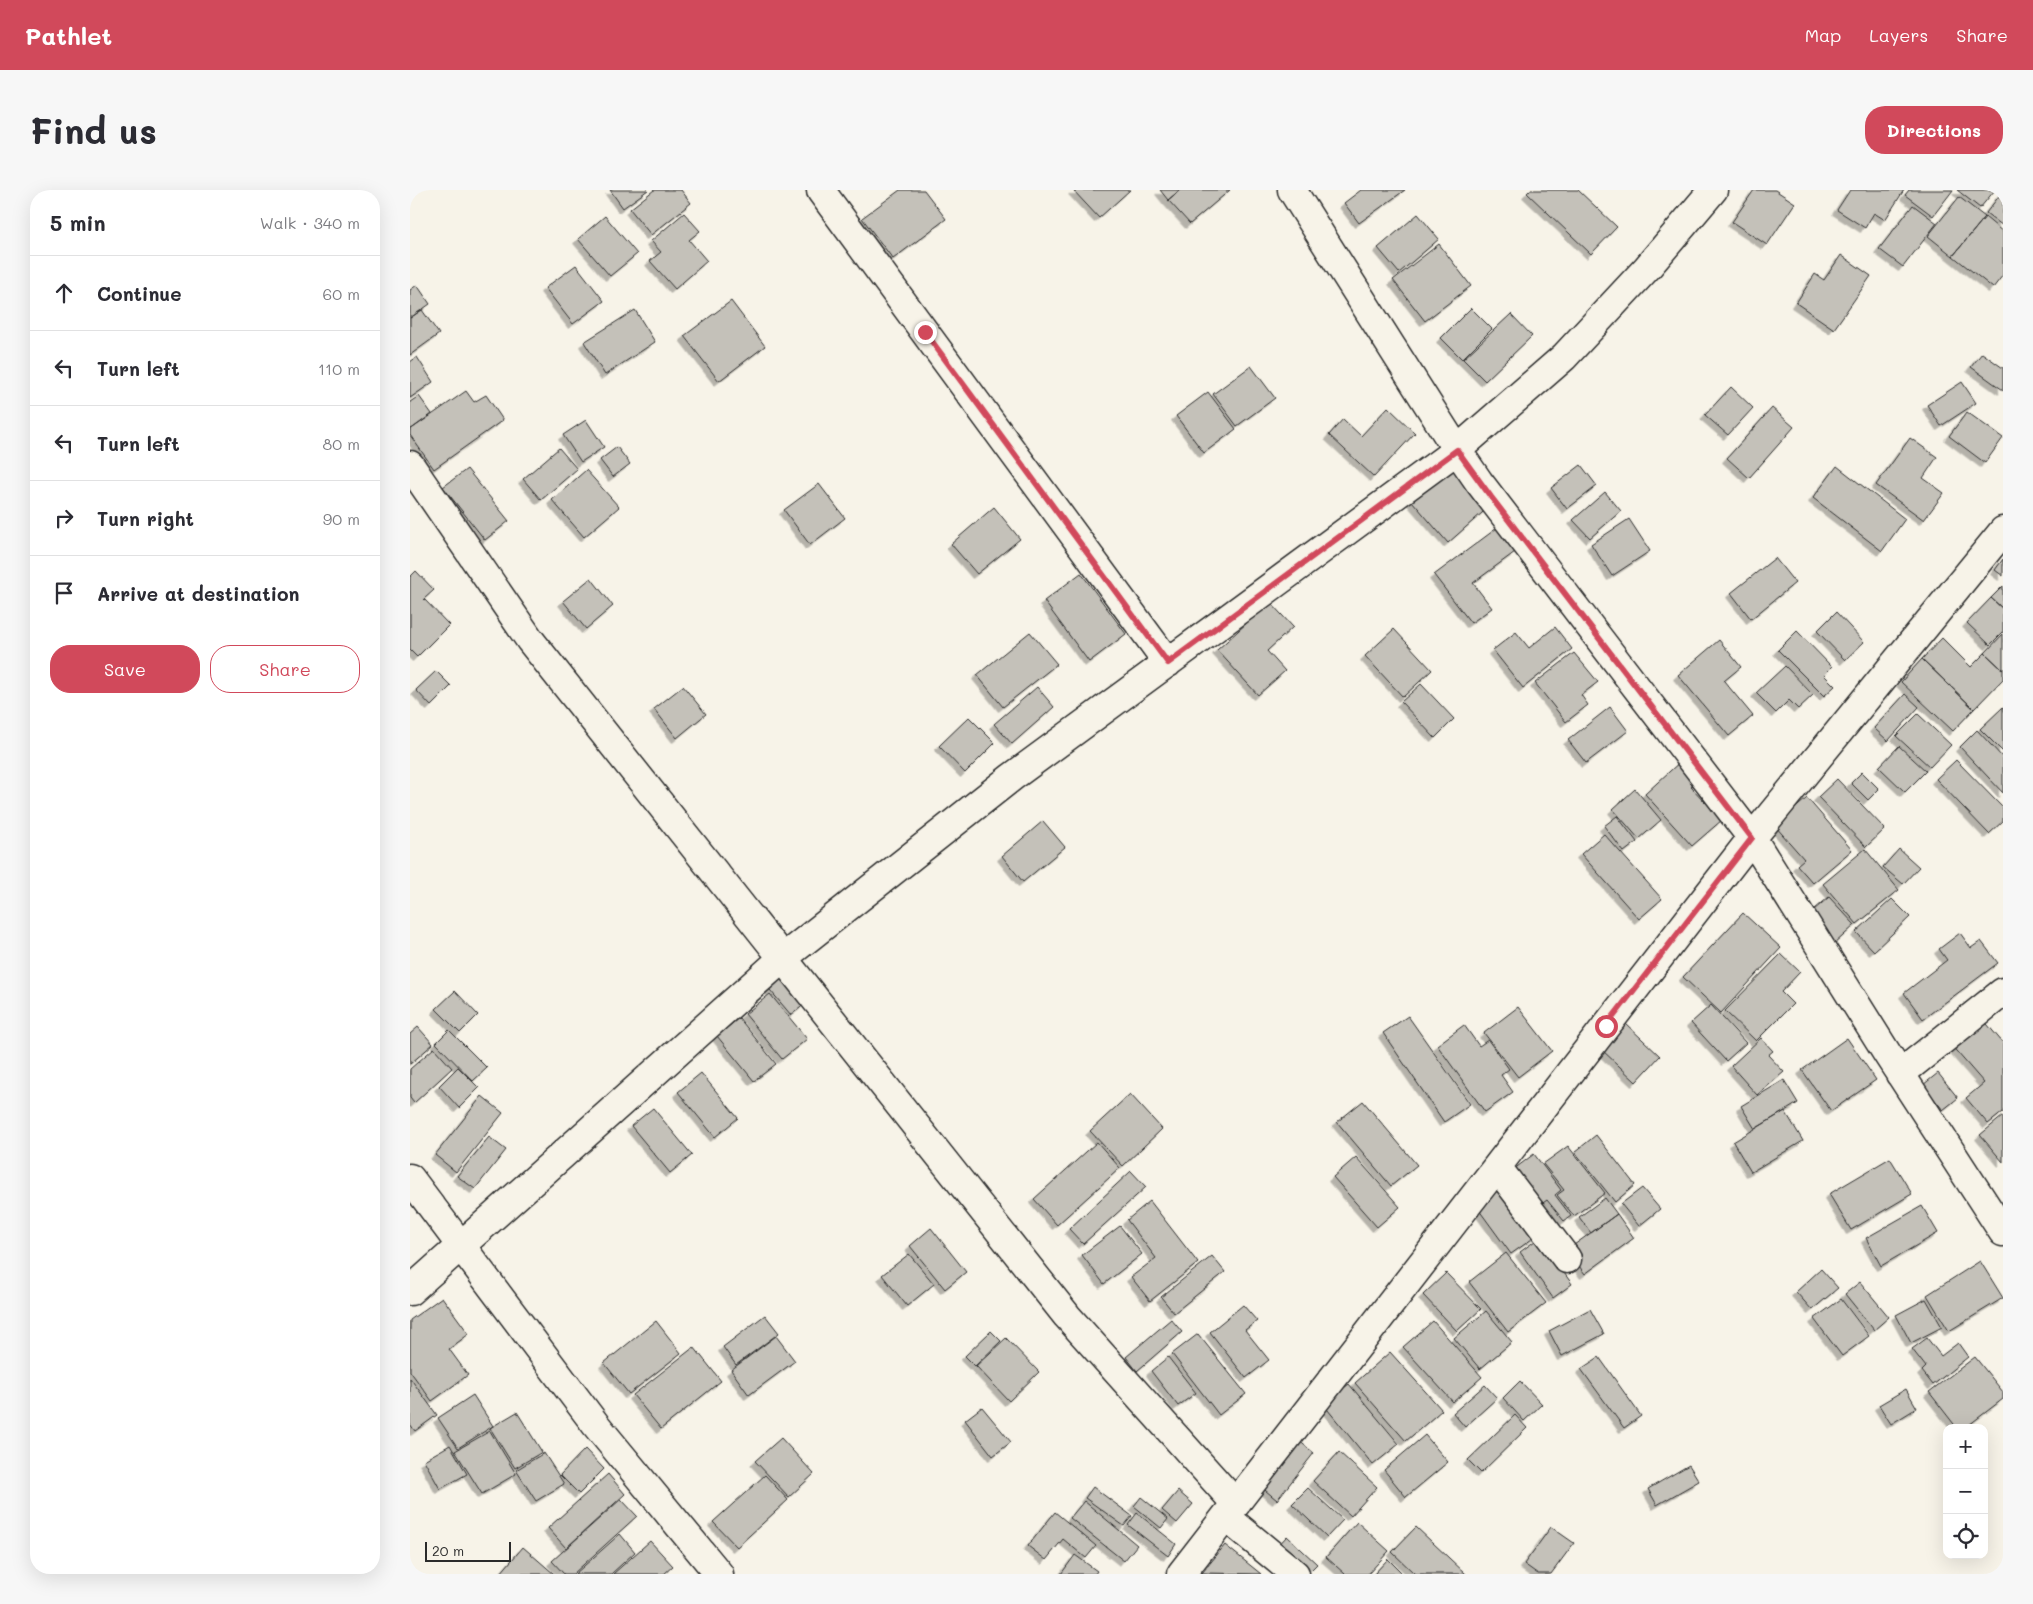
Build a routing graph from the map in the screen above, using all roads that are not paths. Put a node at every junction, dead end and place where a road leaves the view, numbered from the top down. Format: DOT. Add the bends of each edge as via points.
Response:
graph roads {
  1 [pos="821,190"];
  2 [pos="1292,190"];
  3 [pos="1713,190"];
  4 [pos="1457,450"];
  5 [pos="410,465"];
  6 [pos="2003,531"];
  7 [pos="1168,663"];
  8 [pos="1752,838"];
  9 [pos="783,958"];
  10 [pos="2003,992"];
  11 [pos="1900,1074"];
  12 [pos="1497,1167"];
  13 [pos="410,1178"];
  14 [pos="2003,1232"];
  15 [pos="461,1245"];
  16 [pos="1566,1259"];
  17 [pos="410,1292"];
  18 [pos="1231,1510"];
  19 [pos="719,1574"];
  20 [pos="1181,1574"];
  21 [pos="1295,1574"];
  1 -- 7 [label="street"];
  2 -- 4 [label="street"];
  3 -- 4 [label="street" via="1647,268 1564,357"];
  4 -- 7 [label="street"];
  4 -- 8 [label="street"];
  5 -- 9 [label="street" via="530,640"];
  6 -- 8 [label="street"];
  7 -- 9 [label="street" via="1012,777"];
  8 -- 11 [label="street"];
  8 -- 12 [label="street"];
  9 -- 15 [label="street"];
  9 -- 18 [label="street" via="1067,1316"];
  10 -- 11 [label="street"];
  11 -- 14 [label="street"];
  12 -- 16 [label="street"];
  12 -- 18 [label="street"];
  13 -- 15 [label="street"];
  15 -- 17 [label="street"];
  15 -- 19 [label="street" via="596,1425"];
  18 -- 20 [label="street"];
  18 -- 21 [label="street"];
}
